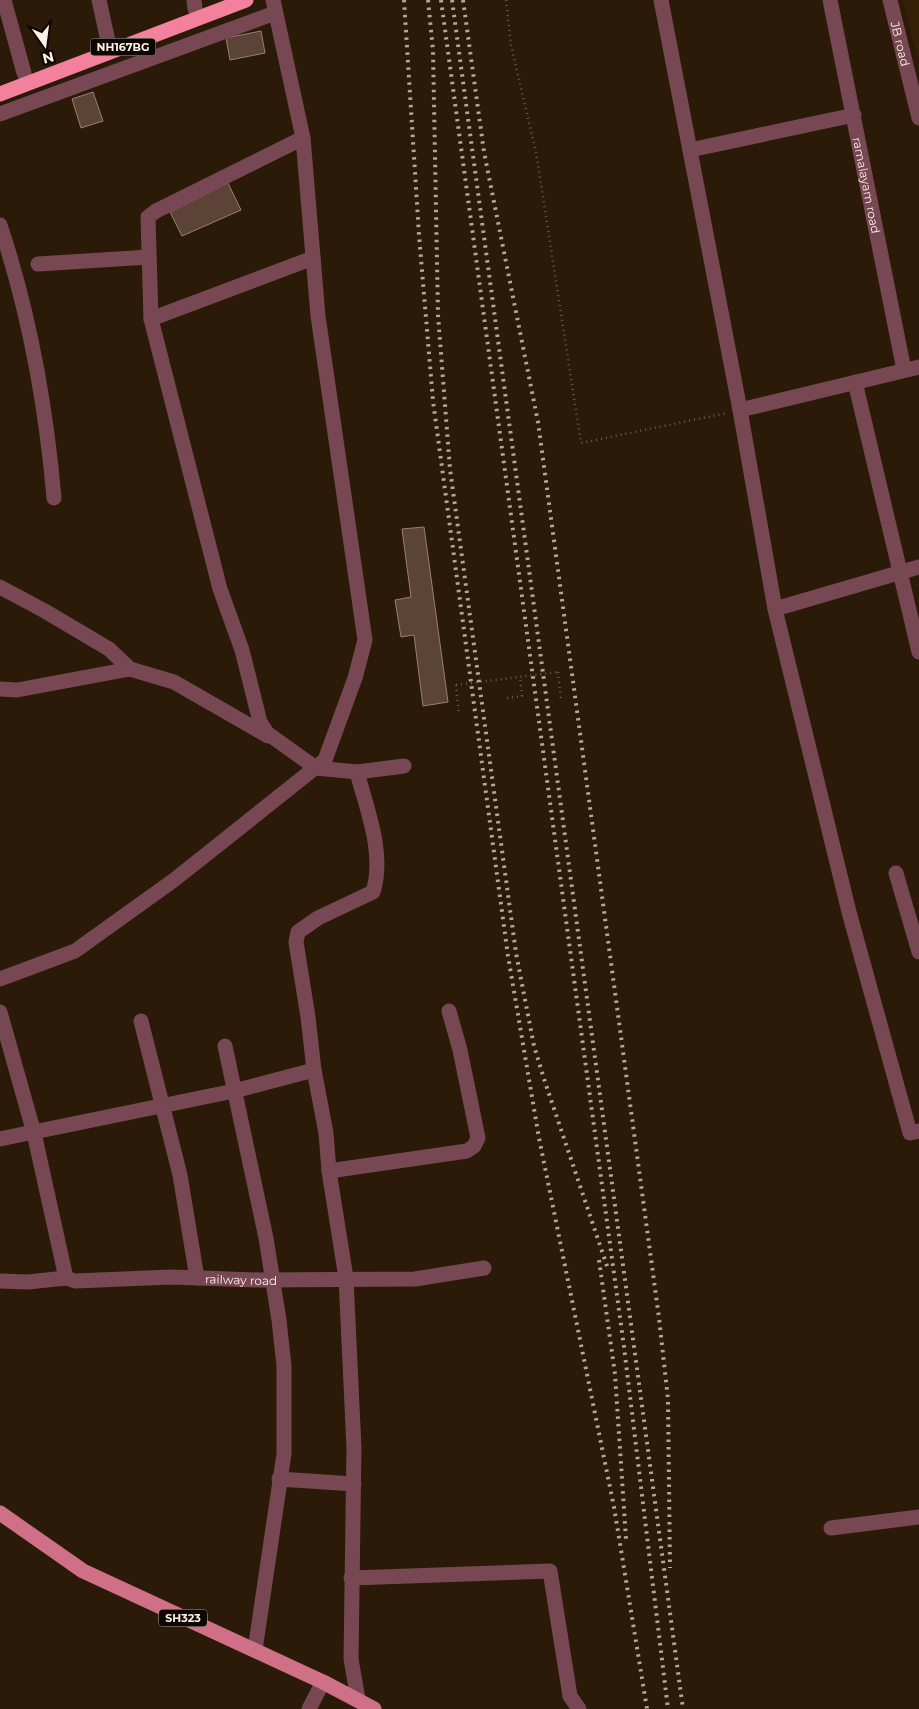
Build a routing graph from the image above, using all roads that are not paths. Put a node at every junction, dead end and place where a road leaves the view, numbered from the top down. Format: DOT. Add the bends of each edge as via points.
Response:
graph roads {
  1 [pos="4,0"];
  2 [pos="99,0"];
  3 [pos="246,0"];
  4 [pos="661,0"];
  5 [pos="830,0"];
  6 [pos="890,0"];
  7 [pos="274,6"];
  8 [pos="108,41"];
  9 [pos="24,73"];
  10 [pos="0,94"];
  11 [pos="0,114"];
  12 [pos="854,115"];
  13 [pos="919,118"];
  14 [pos="303,138"];
  15 [pos="690,150"];
  16 [pos="0,225"];
  17 [pos="149,257"];
  18 [pos="313,258"];
  19 [pos="38,264"];
  20 [pos="150,318"];
  21 [pos="912,369"];
  22 [pos="855,382"];
  23 [pos="740,410"];
  24 [pos="54,498"];
  25 [pos="919,567"];
  26 [pos="899,573"];
  27 [pos="0,587"];
  28 [pos="775,609"];
  29 [pos="919,652"];
  30 [pos="130,669"];
  31 [pos="0,688"];
  32 [pos="281,743"];
  33 [pos="404,766"];
  34 [pos="316,768"];
  35 [pos="358,772"];
  36 [pos="896,873"];
  37 [pos="919,952"];
  38 [pos="0,979"];
  39 [pos="449,1011"];
  40 [pos="0,1012"];
  41 [pos="141,1021"];
  42 [pos="225,1046"];
  43 [pos="314,1070"];
  44 [pos="234,1092"];
  45 [pos="163,1105"];
  46 [pos="919,1131"];
  47 [pos="34,1133"];
  48 [pos="0,1139"];
  49 [pos="329,1171"];
  50 [pos="484,1268"];
  51 [pos="66,1278"];
  52 [pos="197,1278"];
  53 [pos="346,1278"];
  54 [pos="274,1280"];
  55 [pos="0,1281"];
  56 [pos="279,1479"];
  57 [pos="354,1484"];
  58 [pos="0,1513"];
  59 [pos="919,1517"];
  60 [pos="831,1528"];
  61 [pos="350,1578"];
  62 [pos="255,1650"];
  63 [pos="315,1696"];
  64 [pos="358,1699"];
  65 [pos="374,1709"];
  66 [pos="579,1709"];
  1 -- 9 [label="street"];
  2 -- 8 [label="street"];
  3 -- 10 [label="highway, NH167BG"];
  4 -- 15 [label="street"];
  5 -- 12 [label="street, ramalayam road"];
  6 -- 13 [label="street, JB road"];
  7 -- 11 [label="street"];
  7 -- 14 [label="street"];
  12 -- 15 [label="street"];
  12 -- 21 [label="street, ramalayam road"];
  14 -- 17 [label="street" via="148,217"];
  14 -- 18 [label="street"];
  15 -- 23 [label="street"];
  16 -- 24 [label="street" via="10,254 37,378 48,435"];
  17 -- 19 [label="street"];
  17 -- 20 [label="street"];
  18 -- 20 [label="street"];
  18 -- 34 [label="street" via="319,325 365,640 326,760"];
  20 -- 32 [label="street" via="220,589 242,650 260,722 267,733"];
  21 -- 22 [label="street"];
  22 -- 23 [label="street"];
  22 -- 26 [label="street"];
  23 -- 28 [label="street"];
  25 -- 26 [label="street"];
  26 -- 28 [label="street"];
  26 -- 29 [label="street"];
  27 -- 30 [label="street" via="109,649"];
  28 -- 46 [label="street" via="852,922 910,1133"];
  30 -- 31 [label="street" via="17,690"];
  30 -- 32 [label="street" via="174,682"];
  32 -- 34 [label="street"];
  33 -- 35 [label="street"];
  34 -- 35 [label="street"];
  34 -- 38 [label="street" via="174,880 75,951"];
  35 -- 43 [label="street" via="376,844 377,879 373,892 318,918 298,932 297,937"];
  36 -- 37 [label="street"];
  39 -- 49 [label="street" via="478,1138 474,1146 466,1151"];
  40 -- 47 [label="street"];
  41 -- 45 [label="street"];
  42 -- 44 [label="street"];
  43 -- 44 [label="street"];
  43 -- 49 [label="street" via="326,1132"];
  44 -- 45 [label="street"];
  44 -- 54 [label="street"];
  45 -- 47 [label="street"];
  45 -- 52 [label="street" via="180,1175"];
  47 -- 48 [label="street"];
  47 -- 51 [label="street"];
  49 -- 53 [label="street"];
  50 -- 53 [label="street, railway road" via="415,1279"];
  51 -- 52 [label="street, railway road"];
  51 -- 55 [label="street, railway road"];
  52 -- 54 [label="street, railway road"];
  53 -- 54 [label="street, railway road"];
  53 -- 57 [label="street"];
  54 -- 56 [label="street" via="285,1405 284,1454"];
  56 -- 57 [label="street"];
  56 -- 62 [label="street"];
  57 -- 61 [label="street"];
  58 -- 62 [label="main road, SH323" via="83,1571"];
  59 -- 60 [label="street"];
  61 -- 64 [label="street" via="351,1659"];
  61 -- 66 [label="street" via="550,1571 570,1696"];
  62 -- 63 [label="main road, SH323"];
  63 -- 64 [label="main road, SH323"];
  64 -- 65 [label="main road, SH323"];
}
